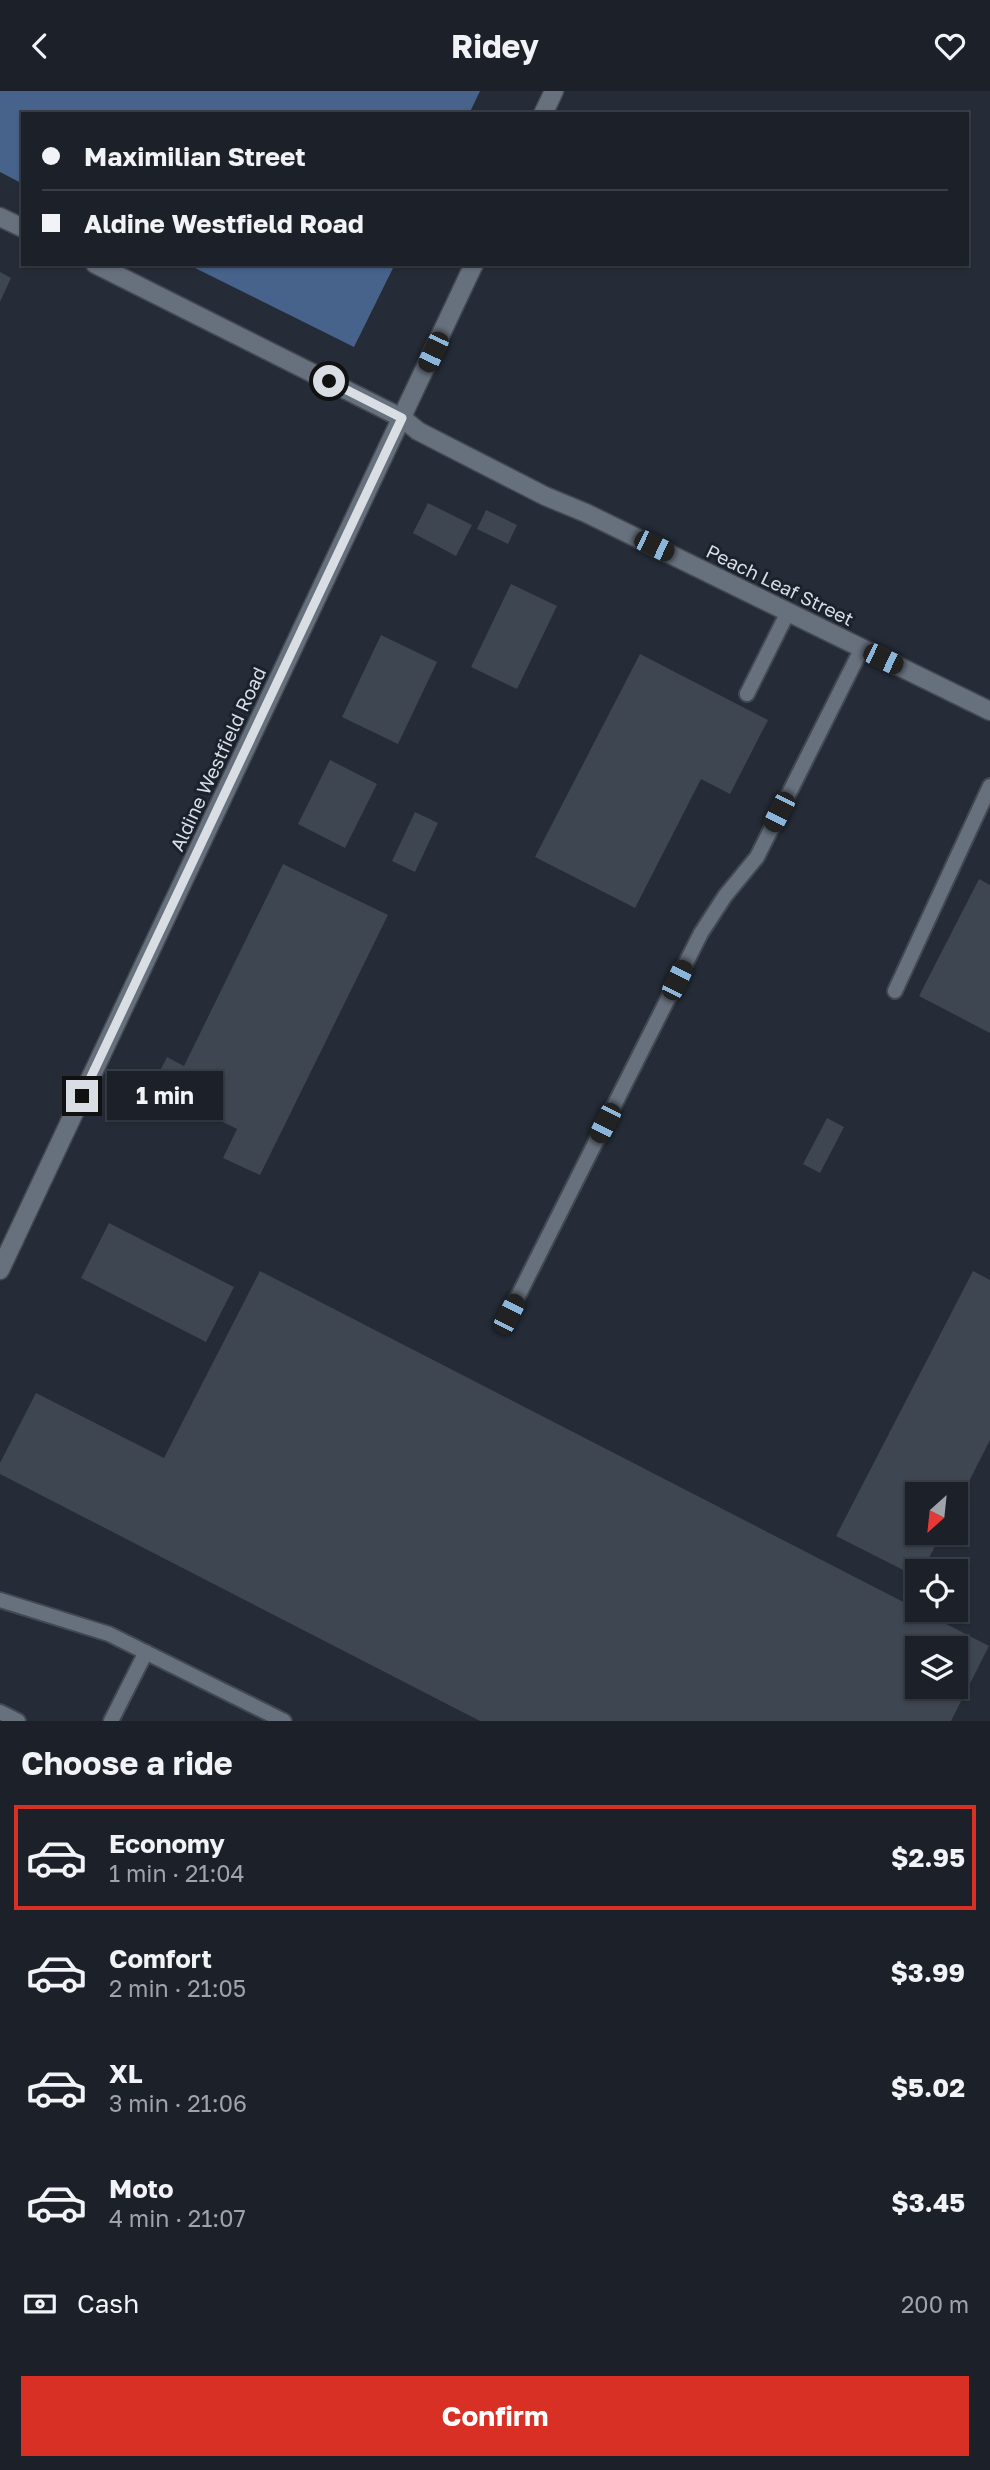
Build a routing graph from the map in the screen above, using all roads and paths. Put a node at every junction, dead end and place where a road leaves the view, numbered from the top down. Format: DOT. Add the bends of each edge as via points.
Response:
graph roads {
  1 [pos="554,91"];
  2 [pos="544,112"];
  3 [pos="0,217"];
  4 [pos="21,227"];
  5 [pos="99,266"];
  6 [pos="473,266"];
  7 [pos="402,418"];
  8 [pos="788,613"];
  9 [pos="862,648"];
  10 [pos="747,694"];
  11 [pos="990,711"];
  12 [pos="990,786"];
  13 [pos="895,991"];
  14 [pos="0,1270"];
  15 [pos="509,1314"];
  16 [pos="0,1600"];
  17 [pos="146,1652"];
  18 [pos="0,1712"];
  19 [pos="18,1721"];
  20 [pos="111,1721"];
  21 [pos="284,1721"];
  1 -- 2 [label="main road"];
  3 -- 4 [label="main road"];
  5 -- 7 [label="main road, Peach Leaf Street"];
  6 -- 7 [label="main road, Aldine Westfield Road"];
  7 -- 8 [label="main road, Peach Leaf Street" via="418,431 545,496"];
  7 -- 14 [label="main road, Aldine Westfield Road"];
  8 -- 9 [label="main road, Peach Leaf Street"];
  8 -- 10 [label="lane"];
  9 -- 11 [label="main road, Peach Leaf Street"];
  9 -- 15 [label="lane" via="757,857 701,933"];
  12 -- 13 [label="lane"];
  16 -- 17 [label="lane" via="109,1634"];
  17 -- 20 [label="lane"];
  17 -- 21 [label="lane"];
  18 -- 19 [label="lane"];
}
